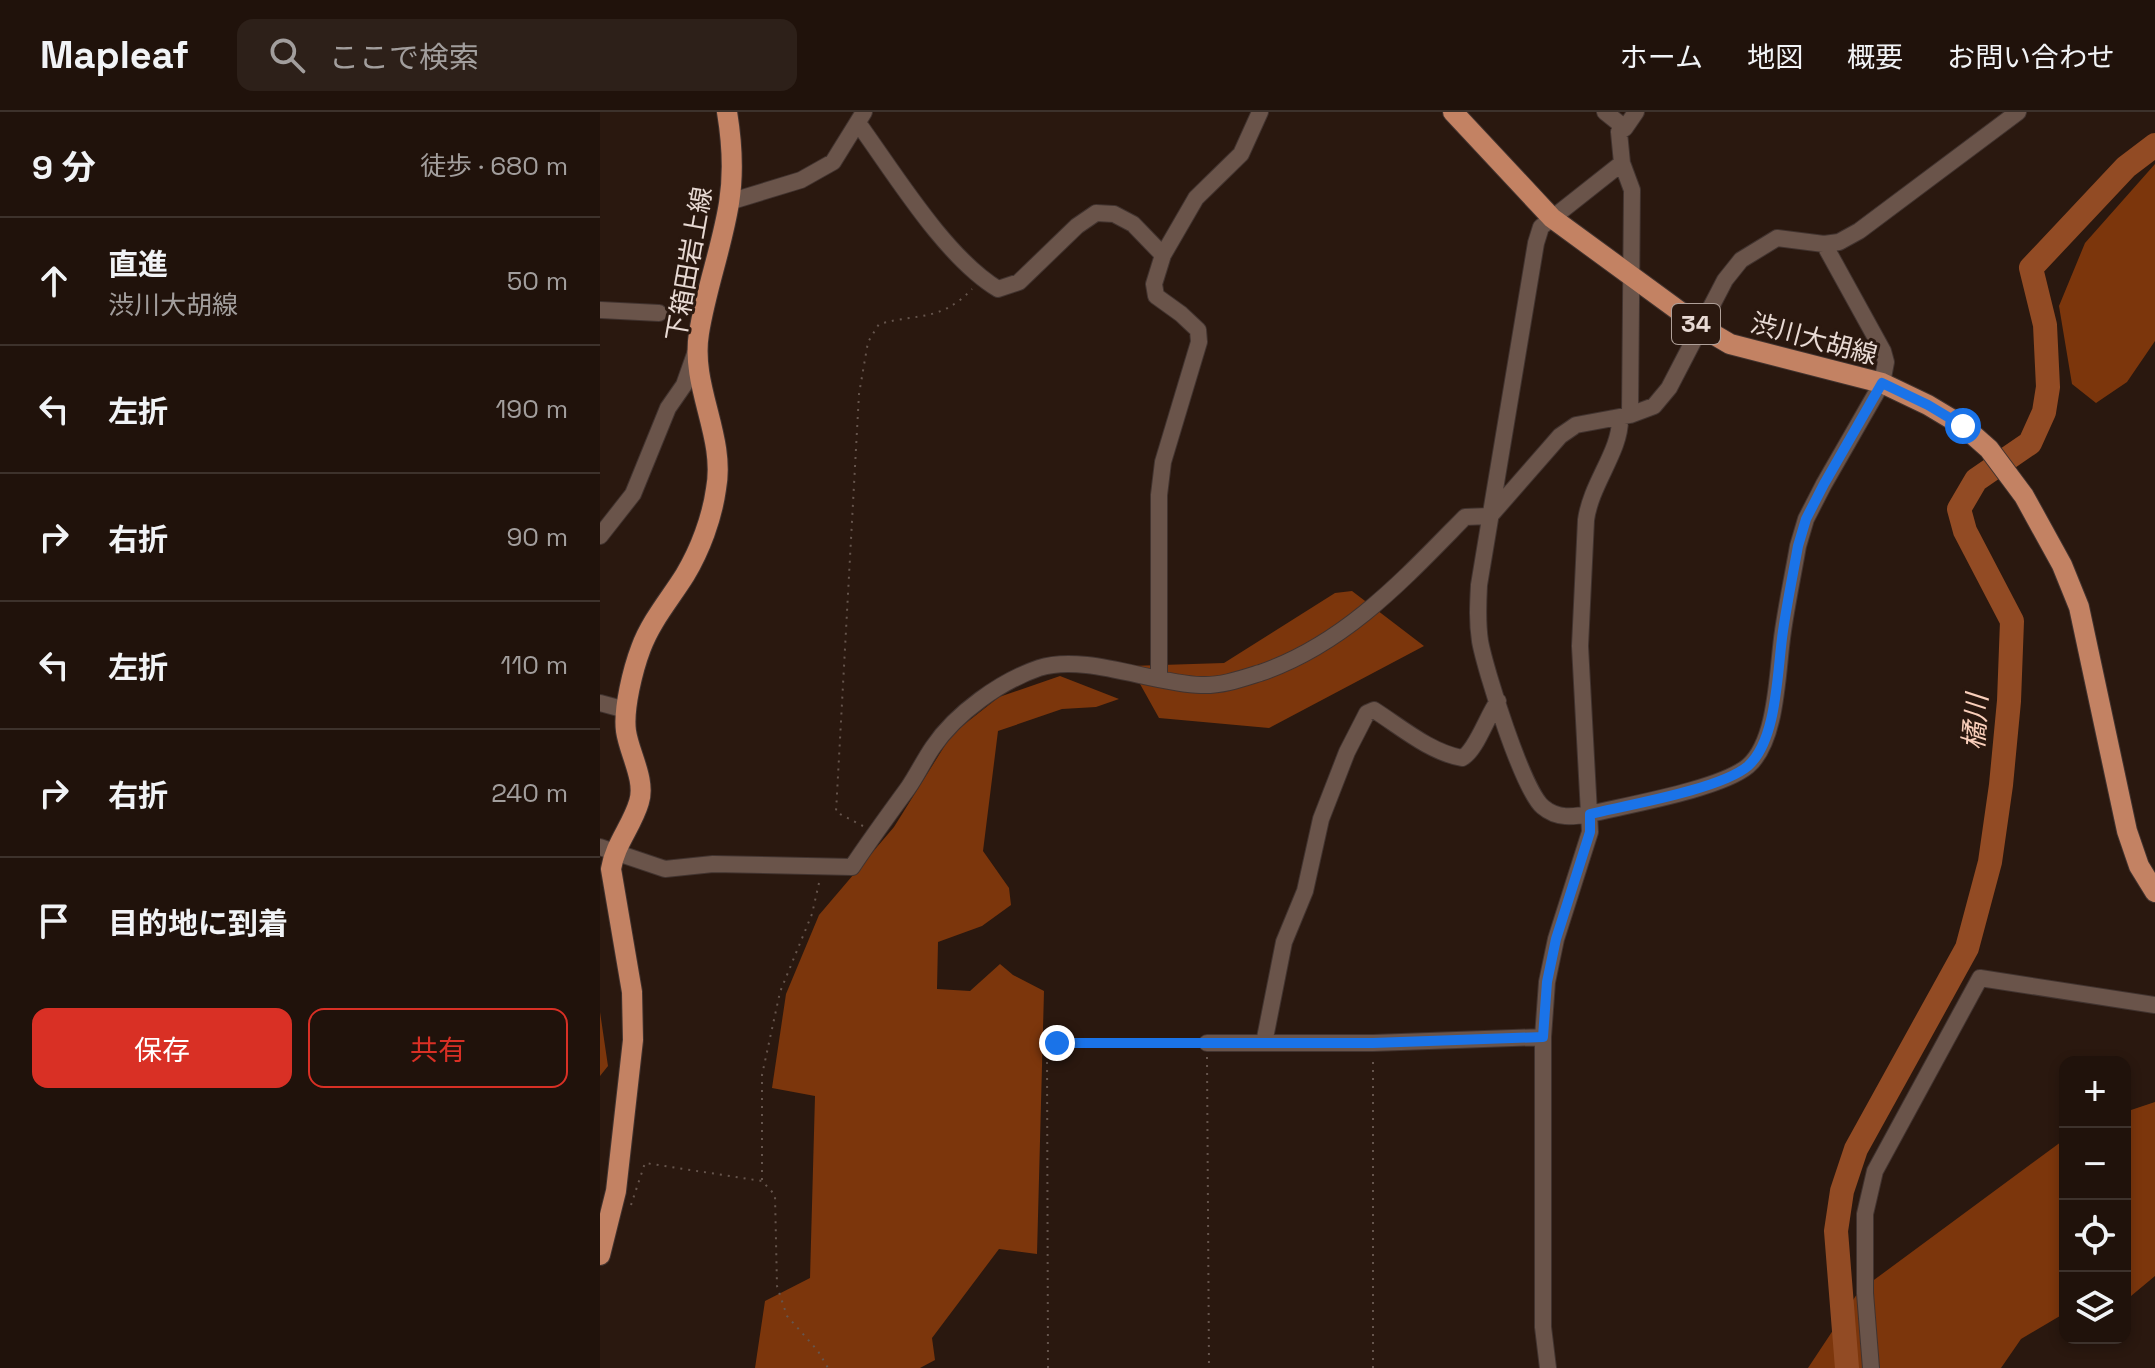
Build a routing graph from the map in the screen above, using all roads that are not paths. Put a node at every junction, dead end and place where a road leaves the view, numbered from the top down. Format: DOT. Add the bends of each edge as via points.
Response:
graph roads {
  1 [pos="727,112"];
  2 [pos="1260,112"];
  3 [pos="1453,112"];
  4 [pos="1605,112"];
  5 [pos="1636,112"];
  6 [pos="2018,112"];
  7 [pos="861,117"];
  8 [pos="1625,128"];
  9 [pos="1622,163"];
  10 [pos="729,202"];
  11 [pos="1552,218"];
  12 [pos="1824,244"];
  13 [pos="1163,255"];
  14 [pos="1633,278"];
  15 [pos="600,310"];
  16 [pos="659,313"];
  17 [pos="1701,327"];
  18 [pos="698,347"];
  19 [pos="1882,383"];
  20 [pos="1625,417"];
  21 [pos="1490,516"];
  22 [pos="600,536"];
  23 [pos="1159,678"];
  24 [pos="1498,701"];
  25 [pos="600,703"];
  26 [pos="626,710"];
  27 [pos="1590,814"];
  28 [pos="607,850"];
  29 [pos="2155,892"];
  30 [pos="2155,1005"];
  31 [pos="1543,1037"];
  32 [pos="1207,1043"];
  33 [pos="1264,1043"];
  34 [pos="600,1255"];
  35 [pos="1548,1368"];
  36 [pos="1871,1368"];
  1 -- 10 [label="main road, 下箱田岩上線" via="733,147"];
  2 -- 13 [label="street" via="1241,154 1196,198"];
  3 -- 11 [label="main road, 渋川大胡線 / 34"];
  4 -- 8 [label="street"];
  5 -- 8 [label="street"];
  6 -- 12 [label="street" via="1859,231"];
  7 -- 10 [label="street" via="833,162 801,180"];
  7 -- 13 [label="street" via="924,217 981,279 998,289 1019,282 1096,213 1114,214 1133,224"];
  8 -- 9 [label="street" via="1619,132"];
  9 -- 11 [label="street"];
  9 -- 14 [label="street" via="1632,190"];
  10 -- 18 [label="main road, 下箱田岩上線"];
  11 -- 14 [label="main road, 渋川大胡線 / 34"];
  11 -- 21 [label="street" via="1541,227 1536,243"];
  12 -- 17 [label="street" via="1777,238 1741,260"];
  12 -- 19 [label="street" via="1883,351"];
  13 -- 23 [label="street" via="1156,296 1198,330 1199,342 1163,462"];
  14 -- 17 [label="main road, 渋川大胡線 / 34"];
  14 -- 20 [label="street"];
  15 -- 16 [label="street"];
  17 -- 19 [label="main road, 渋川大胡線 / 34" via="1730,344"];
  17 -- 20 [label="street" via="1654,406"];
  18 -- 22 [label="street" via="633,494"];
  18 -- 26 [label="main road, 下箱田岩上線" via="715,440 716,494 687,572 642,645"];
  19 -- 27 [label="street" via="1806,519 1771,719 1759,752 1732,776"];
  19 -- 29 [label="main road, 渋川大胡線 / 34" via="1952,419 1989,449 2024,496 2062,565 2079,607 2127,831"];
  20 -- 21 [label="street" via="1576,425 1560,436"];
  20 -- 27 [label="street" via="1589,499 1586,520 1580,646"];
  21 -- 23 [label="street" via="1465,517 1389,595 1323,643 1274,668 1201,685"];
  21 -- 24 [label="street" via="1477,618 1484,664"];
  23 -- 28 [label="street" via="1078,665 1042,667 1012,680 935,744 852,867 713,864 665,869"];
  24 -- 27 [label="street" via="1526,784 1542,806 1557,816"];
  24 -- 33 [label="street" via="1462,758 1424,743 1374,710 1367,713 1321,819 1305,891 1284,942"];
  25 -- 26 [label="street"];
  26 -- 28 [label="main road, 下箱田岩上線" via="639,802"];
  27 -- 31 [label="street" via="1590,832 1556,939"];
  28 -- 34 [label="main road, 下箱田岩上線" via="632,992 633,1040 616,1191"];
  30 -- 36 [label="street" via="1980,978 1875,1171 1865,1214"];
  31 -- 33 [label="street"];
  31 -- 35 [label="street" via="1543,1327"];
  32 -- 33 [label="street"];
}
